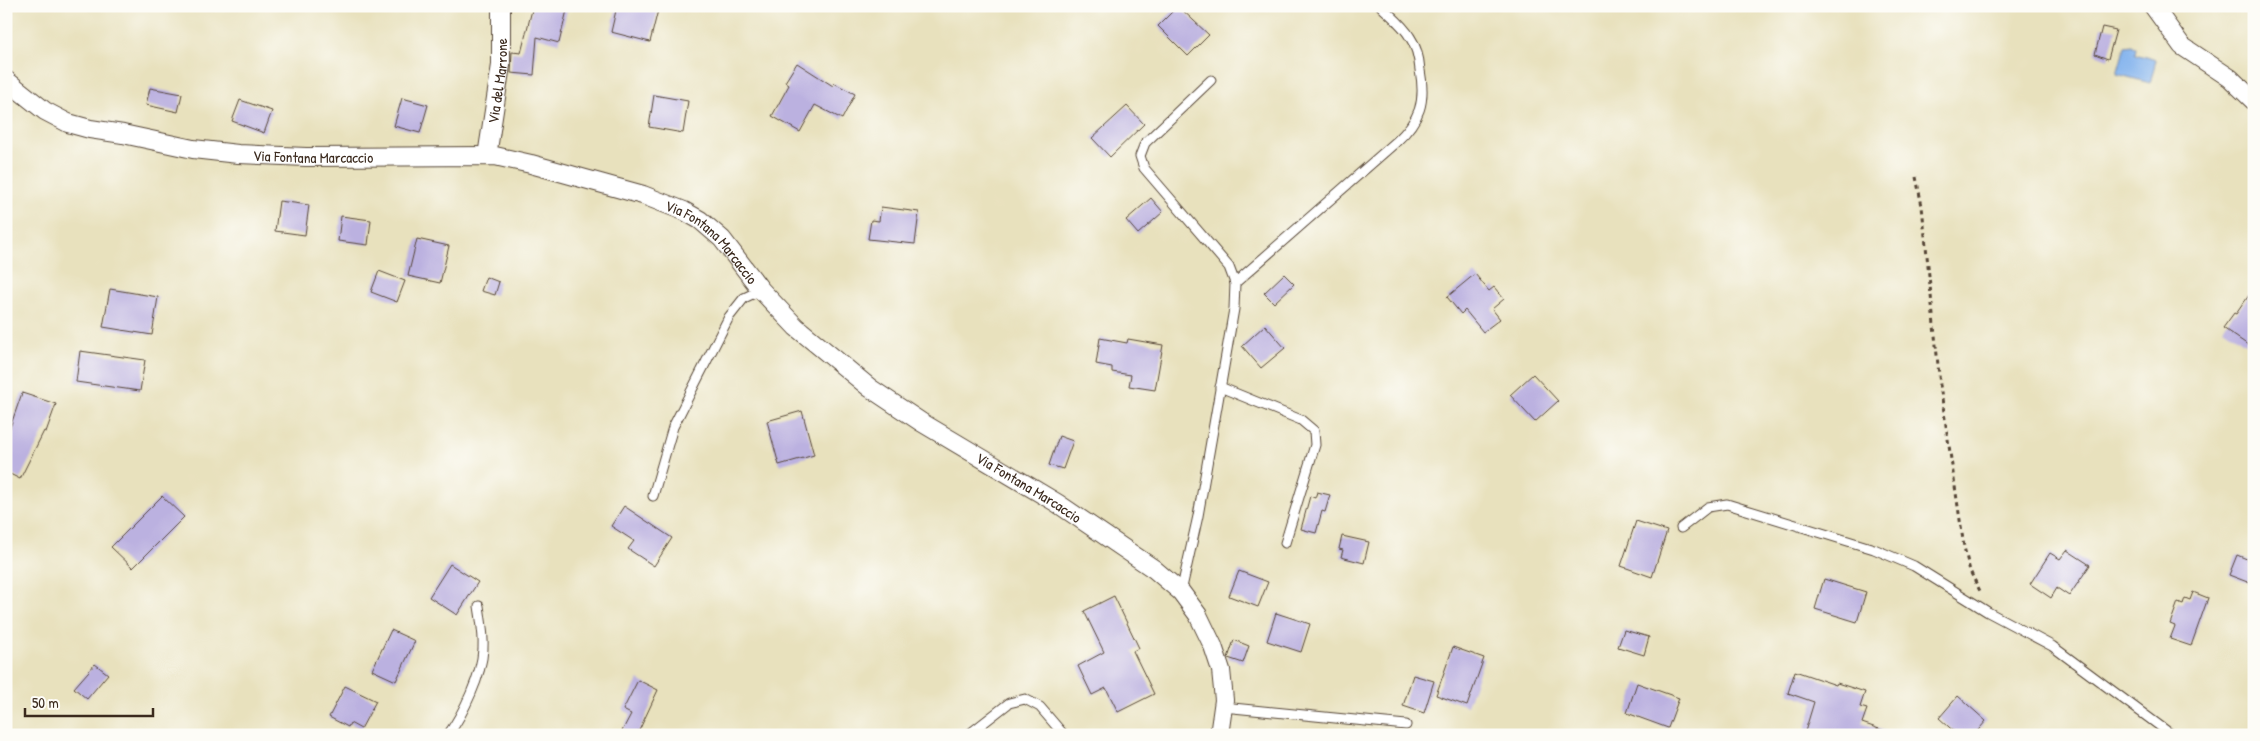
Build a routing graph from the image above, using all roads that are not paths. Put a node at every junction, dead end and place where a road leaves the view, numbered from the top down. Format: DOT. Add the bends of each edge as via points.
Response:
graph roads {
  1 [pos="501,6"];
  2 [pos="1381,6"];
  3 [pos="2153,6"];
  4 [pos="1211,80"];
  5 [pos="7,81"];
  6 [pos="2254,101"];
  7 [pos="487,156"];
  8 [pos="1235,283"];
  9 [pos="762,290"];
  10 [pos="1220,387"];
  11 [pos="653,496"];
  12 [pos="1681,528"];
  13 [pos="1285,543"];
  14 [pos="1181,592"];
  15 [pos="479,606"];
  16 [pos="1223,707"];
  17 [pos="1406,725"];
  18 [pos="448,735"];
  19 [pos="968,735"];
  20 [pos="1064,735"];
  21 [pos="1219,735"];
  22 [pos="2172,735"];
  1 -- 7 [label="street, Via del Marrone" via="501,65"];
  2 -- 8 [label="lane" via="1406,30 1415,47 1423,91 1416,119 1396,142"];
  3 -- 6 [label="street" via="2182,46 2230,78"];
  4 -- 8 [label="lane" via="1146,143 1140,151 1140,160 1225,262"];
  5 -- 7 [label="street, Via Fontana Marcaccio" via="45,111 68,123 193,149 306,157"];
  7 -- 9 [label="street, Via Fontana Marcaccio" via="531,164 675,206 700,220 722,239"];
  8 -- 10 [label="lane" via="1234,309"];
  9 -- 11 [label="lane" via="744,298 729,317 673,427"];
  9 -- 14 [label="street, Via Fontana Marcaccio" via="804,334 881,396 1057,503 1154,568"];
  10 -- 13 [label="lane" via="1301,420 1314,430 1315,445"];
  10 -- 14 [label="lane"];
  12 -- 22 [label="lane" via="1708,507 1727,504 1895,557 2052,646"];
  14 -- 16 [label="street, Via Fontana Marcaccio" via="1198,615 1216,655 1224,684"];
  15 -- 18 [label="lane" via="483,648 480,667"];
  16 -- 17 [label="lane"];
  16 -- 21 [label="street, Via Fontana Marcaccio"];
  19 -- 20 [label="lane" via="1009,703 1025,699 1040,707"];
}
